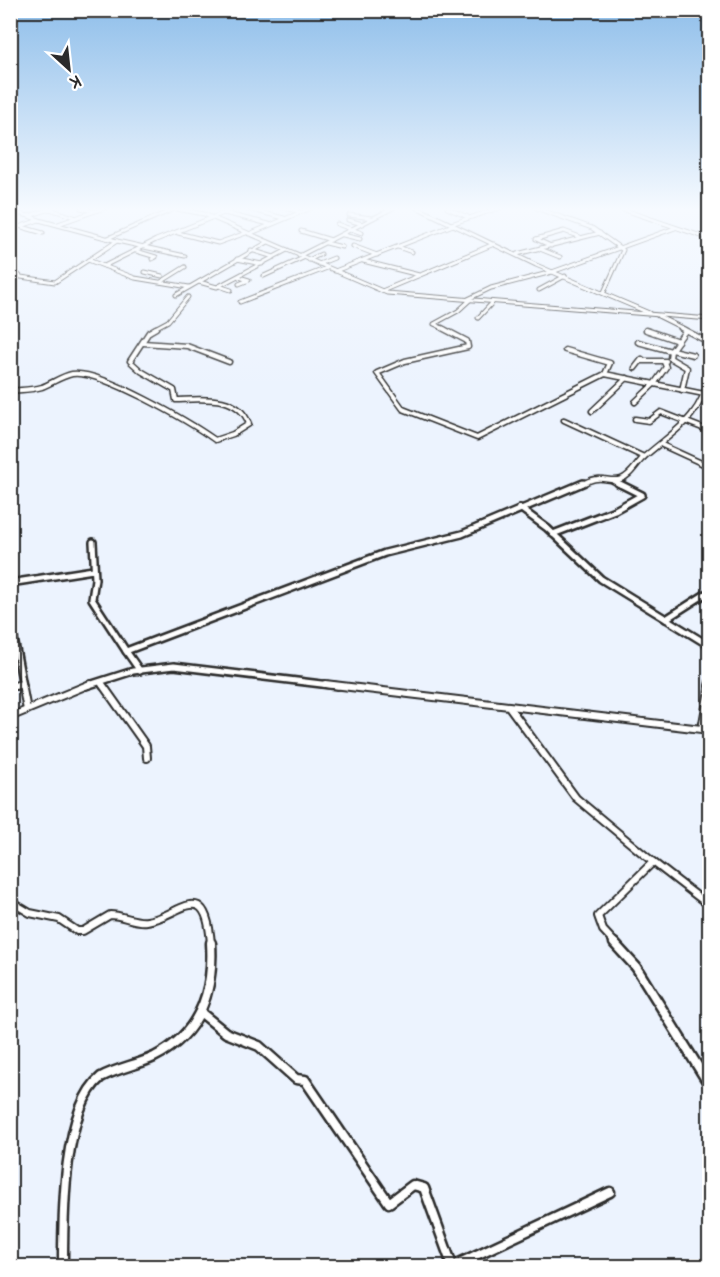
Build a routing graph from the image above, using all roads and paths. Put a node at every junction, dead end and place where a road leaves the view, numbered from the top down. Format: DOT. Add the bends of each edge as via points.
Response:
graph roads {
  1 [pos="10,268"];
  2 [pos="78,268"];
  3 [pos="109,268"];
  4 [pos="185,268"];
  5 [pos="222,268"];
  6 [pos="256,268"];
  7 [pos="280,268"];
  8 [pos="327,268"];
  9 [pos="345,268"];
  10 [pos="391,268"];
  11 [pos="439,268"];
  12 [pos="543,268"];
  13 [pos="562,268"];
  14 [pos="616,268"];
  15 [pos="335,271"];
  16 [pos="146,272"];
  17 [pos="552,272"];
  18 [pos="156,275"];
  19 [pos="422,275"];
  20 [pos="162,276"];
  21 [pos="264,276"];
  22 [pos="565,276"];
  23 [pos="239,277"];
  24 [pos="148,280"];
  25 [pos="161,282"];
  26 [pos="198,282"];
  27 [pos="239,284"];
  28 [pos="219,286"];
  29 [pos="189,287"];
  30 [pos="231,290"];
  31 [pos="539,290"];
  32 [pos="381,291"];
  33 [pos="604,292"];
  34 [pos="176,295"];
  35 [pos="188,297"];
  36 [pos="468,300"];
  37 [pos="240,302"];
  38 [pos="493,302"];
  39 [pos="655,315"];
  40 [pos="478,318"];
  41 [pos="710,319"];
  42 [pos="646,330"];
  43 [pos="685,331"];
  44 [pos="678,340"];
  45 [pos="638,342"];
  46 [pos="143,343"];
  47 [pos="710,343"];
  48 [pos="565,350"];
  49 [pos="671,350"];
  50 [pos="693,355"];
  51 [pos="670,358"];
  52 [pos="229,362"];
  53 [pos="664,362"];
  54 [pos="635,368"];
  55 [pos="605,374"];
  56 [pos="710,375"];
  57 [pos="627,378"];
  58 [pos="654,384"];
  59 [pos="682,390"];
  60 [pos="10,391"];
  61 [pos="708,395"];
  62 [pos="635,402"];
  63 [pos="592,411"];
  64 [pos="636,419"];
  65 [pos="564,420"];
  66 [pos="688,423"];
  67 [pos="710,431"];
  68 [pos="662,445"];
  69 [pos="644,457"];
  70 [pos="710,467"];
  71 [pos="613,481"];
  72 [pos="520,508"];
  73 [pos="553,534"];
  74 [pos="93,542"];
  75 [pos="93,570"];
  76 [pos="10,583"];
  77 [pos="710,591"];
  78 [pos="666,619"];
  79 [pos="13,638"];
  80 [pos="710,646"];
  81 [pos="126,651"];
  82 [pos="140,671"];
  83 [pos="101,682"];
  84 [pos="710,682"];
  85 [pos="22,684"];
  86 [pos="10,687"];
  87 [pos="510,708"];
  88 [pos="27,710"];
  89 [pos="10,717"];
  90 [pos="706,730"];
  91 [pos="147,758"];
  92 [pos="653,862"];
  93 [pos="10,902"];
  94 [pos="710,906"];
  95 [pos="200,1012"];
  96 [pos="710,1086"];
  97 [pos="610,1192"];
  98 [pos="63,1266"];
  99 [pos="452,1266"];
  1 -- 2 [label="street" via="21,277 47,282"];
  3 -- 24 [label="street"];
  4 -- 25 [label="street"];
  5 -- 26 [label="street"];
  6 -- 23 [label="street"];
  7 -- 21 [label="street"];
  8 -- 15 [label="street"];
  8 -- 37 [label="street"];
  9 -- 15 [label="street"];
  10 -- 19 [label="street"];
  11 -- 19 [label="street"];
  12 -- 17 [label="street"];
  13 -- 17 [label="street"];
  14 -- 33 [label="street"];
  15 -- 32 [label="street"];
  16 -- 18 [label="street"];
  17 -- 22 [label="street"];
  17 -- 36 [label="street" via="491,288"];
  18 -- 20 [label="street"];
  18 -- 24 [label="street"];
  19 -- 32 [label="street"];
  22 -- 31 [label="street"];
  22 -- 33 [label="street"];
  23 -- 27 [label="street" via="249,280"];
  23 -- 28 [label="street"];
  24 -- 25 [label="street"];
  25 -- 29 [label="street"];
  26 -- 28 [label="street"];
  26 -- 29 [label="street"];
  28 -- 30 [label="street"];
  29 -- 34 [label="street"];
  32 -- 36 [label="street"];
  33 -- 39 [label="street"];
  35 -- 46 [label="street" via="168,321 149,332"];
  36 -- 38 [label="street"];
  36 -- 55 [label="street" via="458,311 434,324 467,341 468,347 377,373 403,409 477,438"];
  38 -- 39 [label="street"];
  38 -- 40 [label="street"];
  39 -- 41 [label="street"];
  39 -- 43 [label="street"];
  42 -- 44 [label="street"];
  43 -- 44 [label="street"];
  43 -- 47 [label="street"];
  44 -- 49 [label="street"];
  45 -- 49 [label="street"];
  46 -- 52 [label="street" via="189,346"];
  46 -- 60 [label="street" via="130,361 174,390 176,400 234,403 248,416 249,424 215,440 187,421 117,386 81,374 40,388"];
  48 -- 55 [label="street" via="611,363"];
  49 -- 50 [label="street"];
  49 -- 51 [label="street"];
  51 -- 53 [label="street"];
  51 -- 59 [label="street" via="687,368"];
  53 -- 54 [label="street" via="642,360"];
  53 -- 58 [label="street" via="666,367"];
  55 -- 57 [label="street"];
  56 -- 61 [label="street"];
  57 -- 58 [label="street"];
  57 -- 63 [label="street"];
  58 -- 59 [label="street"];
  58 -- 62 [label="street"];
  59 -- 61 [label="street"];
  61 -- 66 [label="street"];
  64 -- 66 [label="street" via="649,421 661,412"];
  65 -- 69 [label="street"];
  66 -- 67 [label="street"];
  66 -- 68 [label="street"];
  68 -- 69 [label="street"];
  68 -- 70 [label="street"];
  69 -- 71 [label="street" via="630,474"];
  71 -- 72 [label="street" via="594,479"];
  71 -- 73 [label="street" via="642,495"];
  72 -- 73 [label="street"];
  72 -- 81 [label="street" via="462,534 385,553"];
  73 -- 78 [label="street" via="601,579"];
  74 -- 75 [label="street"];
  75 -- 76 [label="street"];
  75 -- 81 [label="street" via="96,589 92,599"];
  77 -- 78 [label="street"];
  78 -- 80 [label="street"];
  79 -- 85 [label="street"];
  81 -- 82 [label="street"];
  82 -- 83 [label="street"];
  82 -- 87 [label="street" via="174,666"];
  83 -- 88 [label="street"];
  83 -- 91 [label="street" via="146,746"];
  84 -- 90 [label="street"];
  85 -- 86 [label="street"];
  85 -- 88 [label="street"];
  87 -- 90 [label="street"];
  87 -- 92 [label="street" via="576,798"];
  88 -- 89 [label="street"];
  92 -- 94 [label="street"];
  92 -- 96 [label="street" via="598,916 603,930 636,967"];
  93 -- 95 [label="street" via="30,913 60,919 77,931 110,915 148,922 182,905 202,909 212,944 205,1005"];
  95 -- 98 [label="street" via="168,1048 93,1084 80,1107 62,1243"];
  95 -- 99 [label="street" via="226,1033 259,1046 296,1079 304,1080 389,1203 413,1185 424,1188"];
  97 -- 99 [label="street"];
}
